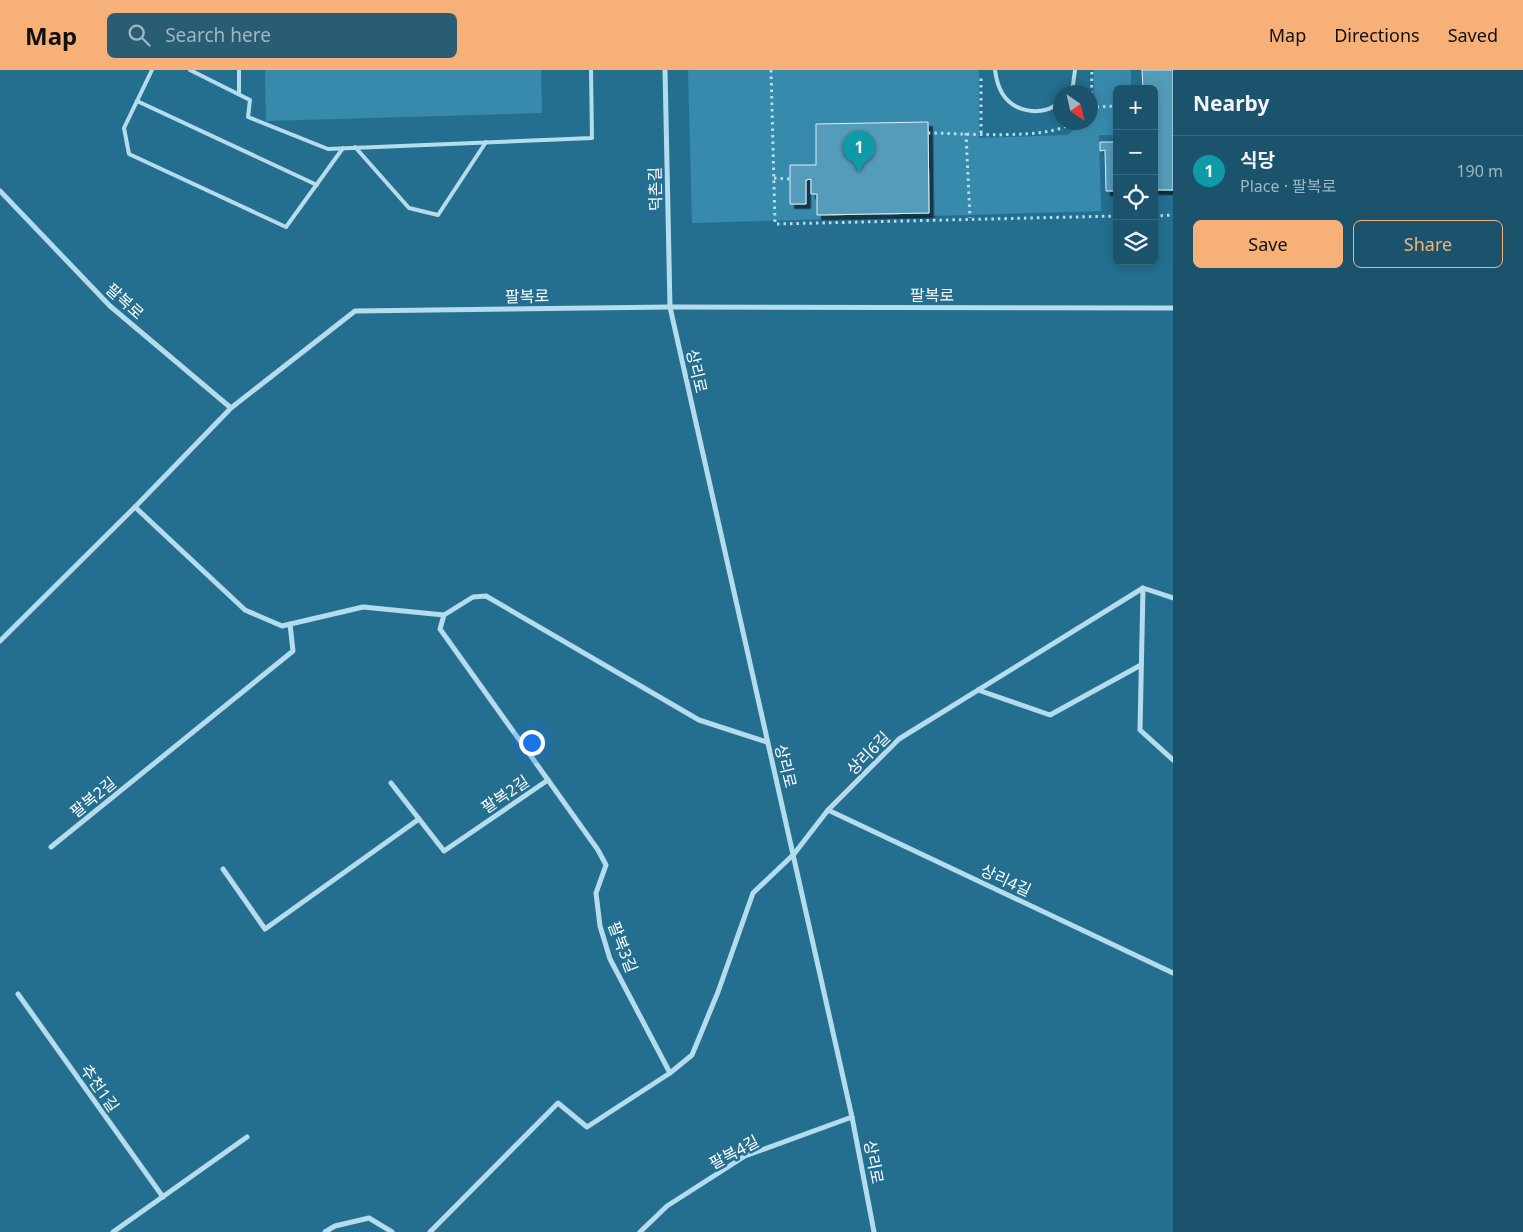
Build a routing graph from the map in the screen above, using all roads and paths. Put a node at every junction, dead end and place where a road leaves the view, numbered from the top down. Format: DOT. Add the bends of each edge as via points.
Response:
graph roads {
  1 [pos="152,70"];
  2 [pos="190,70"];
  3 [pos="239,70"];
  4 [pos="591,70"];
  5 [pos="665,70"];
  6 [pos="770,70"];
  7 [pos="981,70"];
  8 [pos="995,70"];
  9 [pos="1075,70"];
  10 [pos="1092,70"];
  11 [pos="1073,85"];
  12 [pos="1092,85"];
  13 [pos="239,94"];
  14 [pos="137,101"];
  15 [pos="1113,106"];
  16 [pos="1098,107"];
  17 [pos="1053,108"];
  18 [pos="1053,130"];
  19 [pos="928,132"];
  20 [pos="966,133"];
  21 [pos="981,133"];
  22 [pos="486,142"];
  23 [pos="343,148"];
  24 [pos="355,148"];
  25 [pos="774,178"];
  26 [pos="790,179"];
  27 [pos="317,185"];
  28 [pos="0,191"];
  29 [pos="1173,215"];
  30 [pos="1113,216"];
  31 [pos="1158,216"];
  32 [pos="970,218"];
  33 [pos="670,307"];
  34 [pos="1173,308"];
  35 [pos="231,408"];
  36 [pos="135,507"];
  37 [pos="1143,588"];
  38 [pos="1173,598"];
  39 [pos="444,615"];
  40 [pos="290,624"];
  41 [pos="0,642"];
  42 [pos="1141,666"];
  43 [pos="978,690"];
  44 [pos="767,742"];
  45 [pos="1173,760"];
  46 [pos="548,780"];
  47 [pos="391,783"];
  48 [pos="828,810"];
  49 [pos="419,819"];
  50 [pos="51,847"];
  51 [pos="794,854"];
  52 [pos="223,869"];
  53 [pos="1173,973"];
  54 [pos="18,994"];
  55 [pos="670,1073"];
  56 [pos="852,1117"];
  57 [pos="247,1137"];
  58 [pos="163,1197"];
  59 [pos="113,1232"];
  60 [pos="325,1232"];
  61 [pos="392,1232"];
  62 [pos="430,1232"];
  63 [pos="640,1232"];
  64 [pos="874,1232"];
  1 -- 14 [label="lane"];
  2 -- 13 [label="lane"];
  3 -- 13 [label="lane"];
  4 -- 22 [label="lane" via="592,138"];
  5 -- 33 [label="street, 덕촌길"];
  6 -- 25 [label="path"];
  7 -- 21 [label="path"];
  8 -- 17 [label="lane" via="1002,93 1012,104 1025,111 1040,112"];
  9 -- 11 [label="lane"];
  10 -- 12 [label="path"];
  13 -- 23 [label="lane" via="250,100 248,117 328,149"];
  14 -- 27 [label="lane"];
  14 -- 27 [label="lane" via="124,128 129,154 286,227"];
  15 -- 16 [label="path"];
  18 -- 21 [label="path"];
  19 -- 20 [label="path"];
  20 -- 21 [label="path"];
  20 -- 32 [label="path"];
  22 -- 24 [label="lane"];
  22 -- 24 [label="lane" via="438,215 409,208"];
  23 -- 24 [label="lane"];
  23 -- 27 [label="lane"];
  25 -- 26 [label="path"];
  25 -- 32 [label="path" via="775,224"];
  28 -- 35 [label="street, 팔복로" via="110,306"];
  29 -- 31 [label="path"];
  30 -- 32 [label="path"];
  33 -- 34 [label="street, 팔복로"];
  33 -- 35 [label="street, 팔복로" via="355,310"];
  33 -- 44 [label="street, 상리로"];
  35 -- 36 [label="street"];
  36 -- 40 [label="street" via="245,610 282,626"];
  36 -- 41 [label="street"];
  37 -- 38 [label="street"];
  37 -- 42 [label="street"];
  37 -- 43 [label="street, 상리6길"];
  39 -- 40 [label="street" via="363,607"];
  39 -- 44 [label="street" via="473,597 486,596 699,720"];
  39 -- 46 [label="street, 팔복2길" via="440,629"];
  40 -- 50 [label="street, 팔복2길" via="293,651"];
  42 -- 43 [label="street" via="1050,714"];
  42 -- 45 [label="street" via="1140,730"];
  43 -- 48 [label="street, 상리6길" via="899,739"];
  44 -- 51 [label="street, 상리로"];
  46 -- 49 [label="street, 팔복2길" via="444,851"];
  46 -- 55 [label="street, 팔복3길" via="606,865 596,893 600,926 610,959"];
  47 -- 49 [label="street, 팔복2길"];
  48 -- 51 [label="street, 상리6길"];
  48 -- 53 [label="street, 상리4길"];
  49 -- 52 [label="street" via="265,929"];
  51 -- 55 [label="street" via="753,893 692,1054"];
  51 -- 56 [label="street, 상리로"];
  54 -- 58 [label="street, 추천1길"];
  55 -- 62 [label="street" via="587,1127 558,1103"];
  56 -- 63 [label="street, 팔복4길" via="745,1156 667,1206"];
  56 -- 64 [label="street, 상리로"];
  57 -- 58 [label="street"];
  58 -- 59 [label="street"];
  60 -- 61 [label="street" via="335,1226 369,1218"];
}
